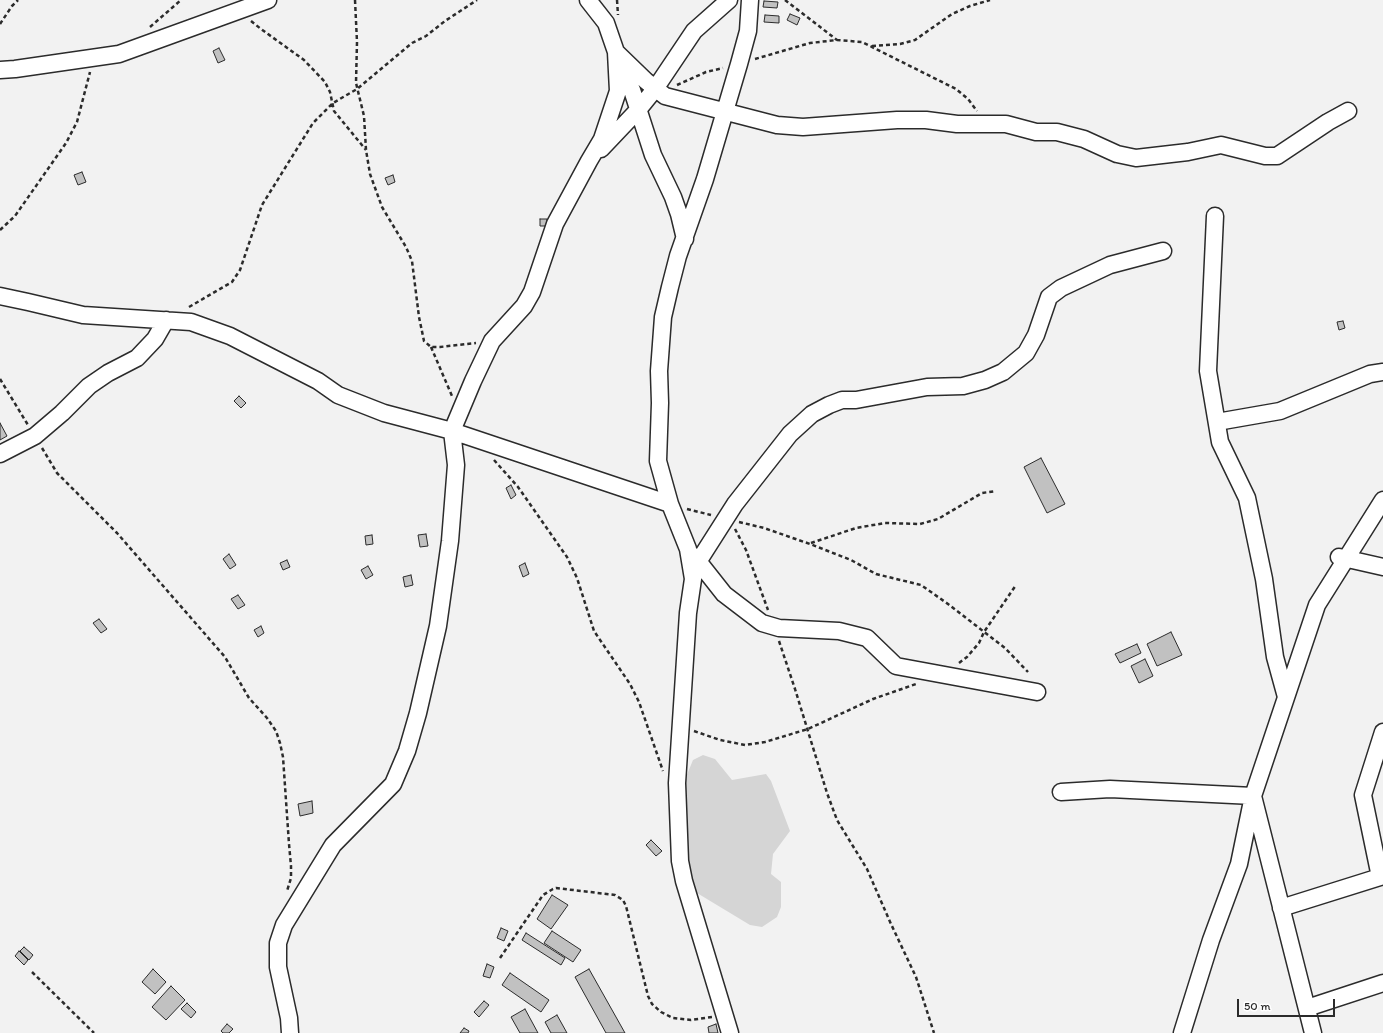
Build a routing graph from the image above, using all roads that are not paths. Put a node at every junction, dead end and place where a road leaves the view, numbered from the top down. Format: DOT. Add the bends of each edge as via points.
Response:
graph roads {
  1 [pos="268,0"];
  2 [pos="588,0"];
  3 [pos="729,0"];
  4 [pos="750,0"];
  5 [pos="616,52"];
  6 [pos="0,70"];
  7 [pos="658,91"];
  8 [pos="638,110"];
  9 [pos="1348,111"];
  10 [pos="725,112"];
  11 [pos="589,161"];
  12 [pos="1215,216"];
  13 [pos="685,239"];
  14 [pos="1163,250"];
  15 [pos="0,296"];
  16 [pos="166,320"];
  17 [pos="1383,372"];
  18 [pos="1217,422"];
  19 [pos="452,431"];
  20 [pos="0,454"];
  21 [pos="1383,500"];
  22 [pos="670,504"];
  23 [pos="688,549"];
  24 [pos="1342,558"];
  25 [pos="698,562"];
  26 [pos="1383,567"];
  27 [pos="693,579"];
  28 [pos="1037,692"];
  29 [pos="1286,697"];
  30 [pos="1383,732"];
  31 [pos="1380,749"];
  32 [pos="1060,792"];
  33 [pos="1253,796"];
  34 [pos="1382,876"];
  35 [pos="1281,908"];
  36 [pos="1383,983"];
  37 [pos="1307,1008"];
  38 [pos="290,1033"];
  39 [pos="730,1033"];
  40 [pos="1182,1033"];
  41 [pos="1313,1033"];
  1 -- 6 [label="street" via="118,54"];
  2 -- 5 [label="street" via="606,22"];
  3 -- 7 [label="street" via="694,30"];
  4 -- 10 [label="street" via="748,31"];
  5 -- 7 [label="street"];
  5 -- 8 [label="street"];
  5 -- 11 [label="street" via="618,91 602,139"];
  7 -- 8 [label="street"];
  7 -- 10 [label="street" via="665,96"];
  8 -- 11 [label="street"];
  8 -- 13 [label="street" via="653,155 673,197"];
  9 -- 10 [label="street" via="1277,156 1265,156 1221,145 1136,158 1117,154 1084,139 1056,132 1036,132 1006,124 897,120 803,127 777,125"];
  10 -- 13 [label="street"];
  11 -- 19 [label="street" via="556,224 532,292 524,306 492,341"];
  12 -- 18 [label="street" via="1208,372"];
  13 -- 22 [label="street" via="668,295 660,340 658,461"];
  14 -- 25 [label="street" via="1110,265 1061,288 1049,297 1036,335 1026,353 1003,372 963,386 927,387 856,400 842,400 812,414 790,434 735,504"];
  15 -- 16 [label="street" via="83,316"];
  16 -- 19 [label="street" via="192,322 230,336 318,381 338,395 384,413"];
  16 -- 20 [label="street" via="155,339 137,358 90,386 35,436"];
  17 -- 18 [label="street" via="1370,374 1280,411"];
  18 -- 29 [label="street" via="1220,442 1247,498 1264,579 1275,657"];
  19 -- 22 [label="street"];
  19 -- 38 [label="street" via="456,465 450,541 438,626 418,713 407,751 393,784 333,845 284,925 278,943 278,967"];
  21 -- 24 [label="street"];
  22 -- 23 [label="street"];
  23 -- 25 [label="street"];
  23 -- 27 [label="street"];
  24 -- 26 [label="street"];
  24 -- 29 [label="street" via="1317,606"];
  25 -- 27 [label="street"];
  25 -- 28 [label="street" via="724,594 762,623 779,628 839,631 867,638 896,666"];
  27 -- 39 [label="street" via="688,613 677,783 680,860"];
  29 -- 33 [label="street"];
  30 -- 31 [label="street"];
  31 -- 34 [label="street" via="1363,795"];
  32 -- 33 [label="street" via="1110,789"];
  33 -- 35 [label="street"];
  33 -- 40 [label="street" via="1239,864 1211,940"];
  34 -- 35 [label="street"];
  35 -- 37 [label="street"];
  36 -- 37 [label="street"];
  37 -- 41 [label="street"];
}
